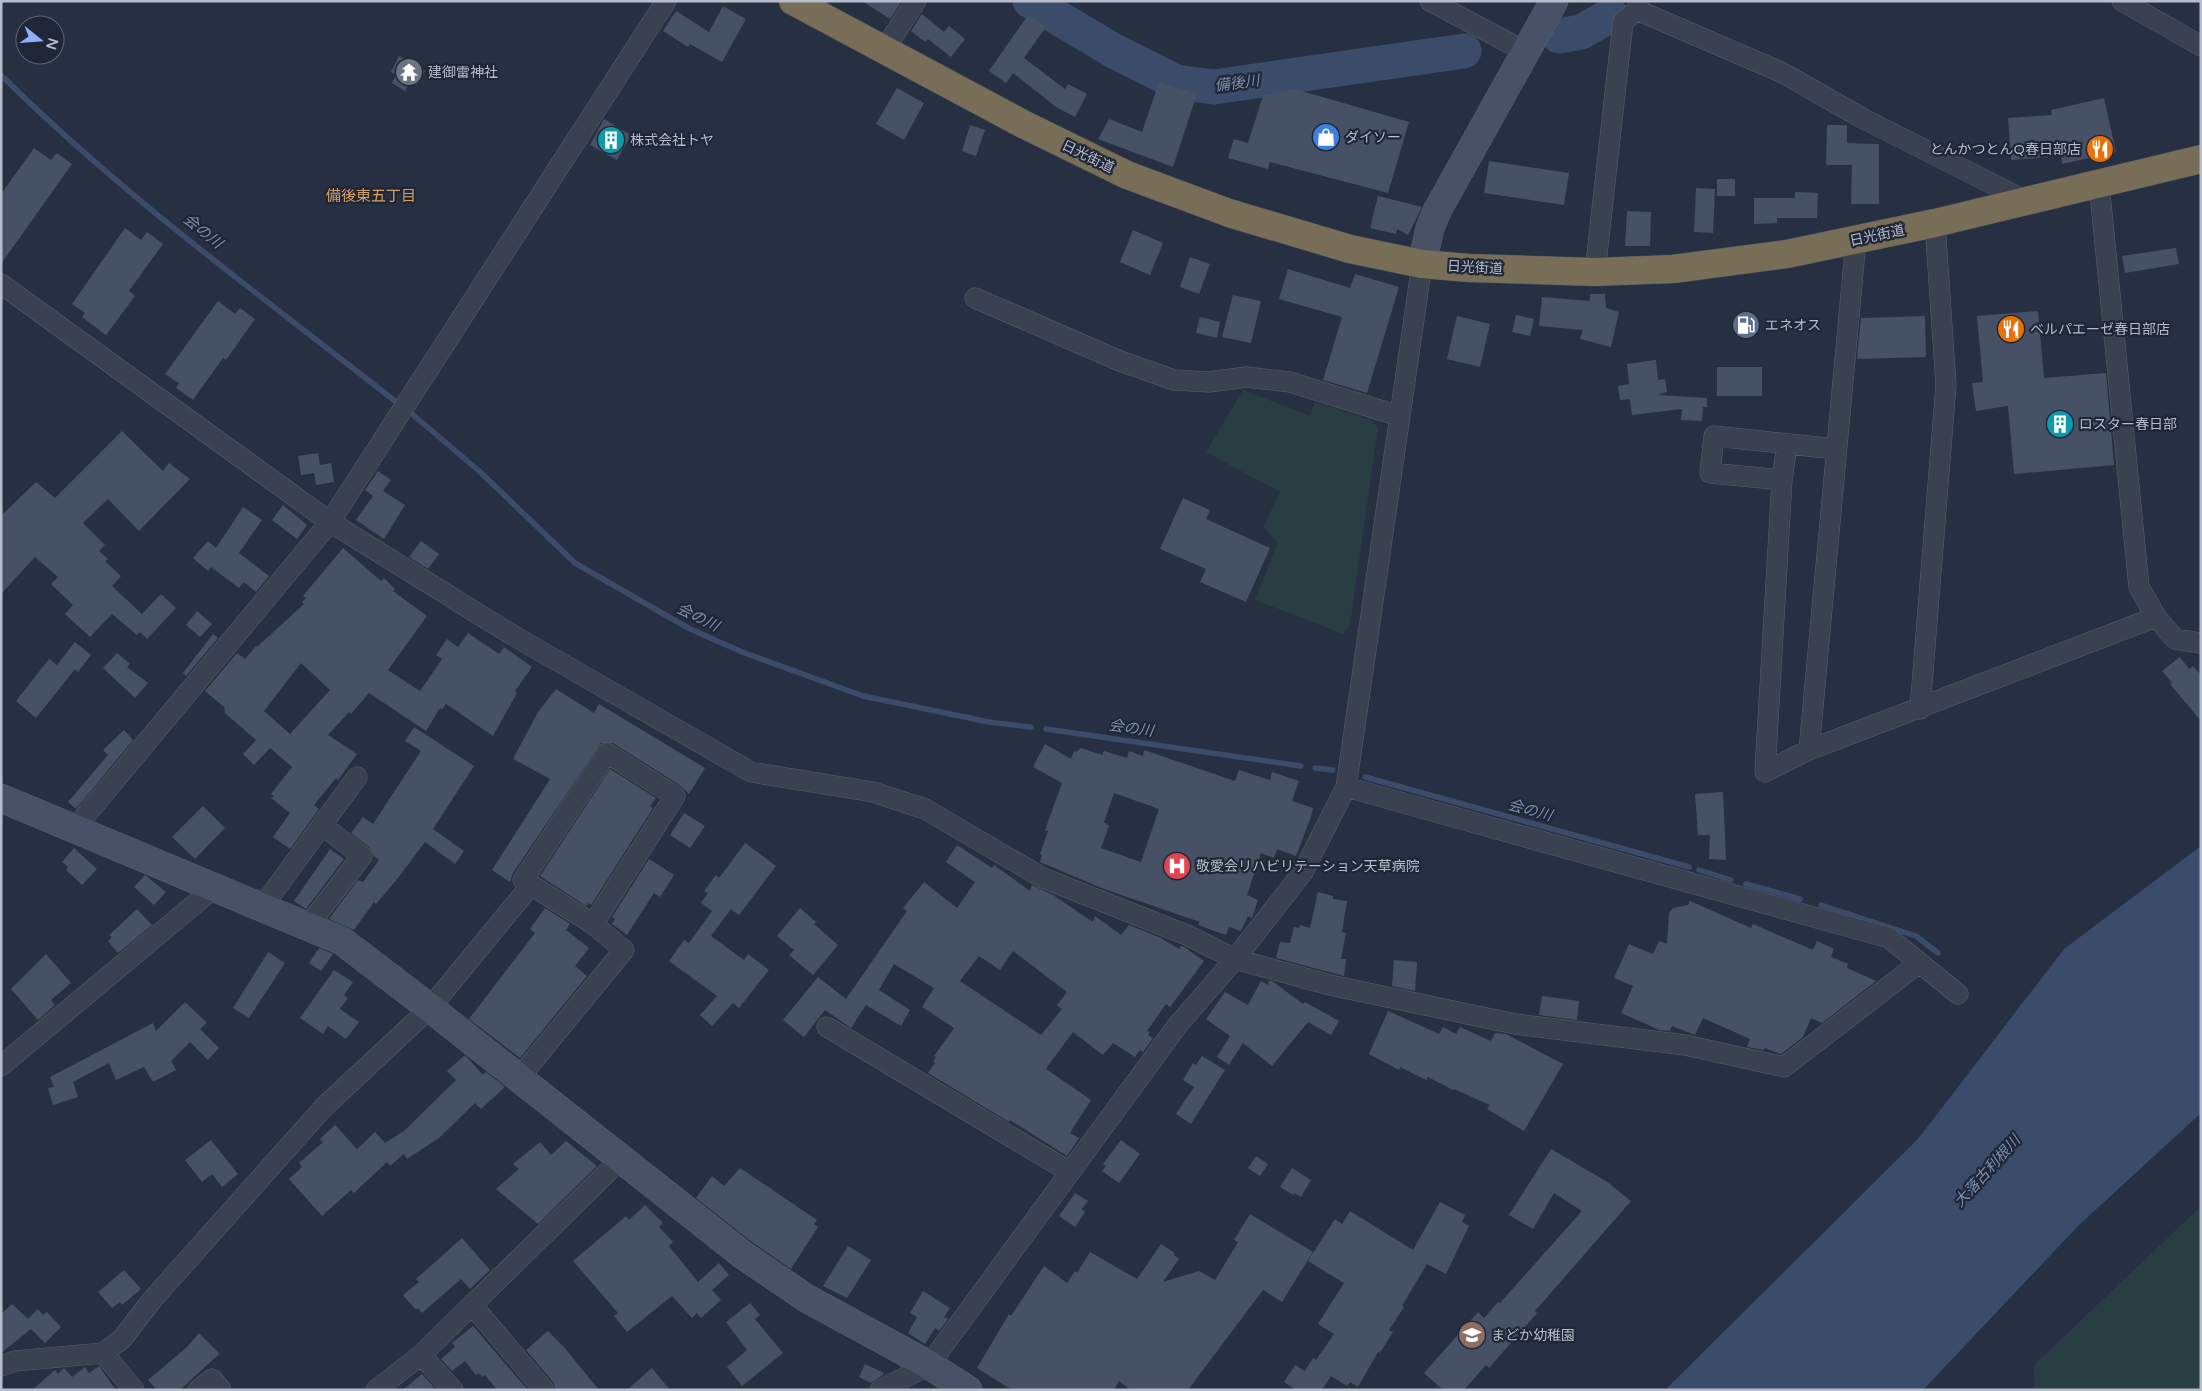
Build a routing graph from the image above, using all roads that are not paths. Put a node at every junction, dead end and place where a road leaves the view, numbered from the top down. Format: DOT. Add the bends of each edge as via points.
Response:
graph roads {
  1 [pos="666,1"];
  2 [pos="793,1"];
  3 [pos="916,1"];
  4 [pos="1430,1"];
  5 [pos="1554,1"];
  6 [pos="2122,1"];
  7 [pos="1638,6"];
  8 [pos="2201,46"];
  9 [pos="884,50"];
  10 [pos="1526,52"];
  11 [pos="2201,158"];
  12 [pos="2098,183"];
  13 [pos="2024,200"];
  14 [pos="1935,223"];
  15 [pos="1856,240"];
  16 [pos="1422,264"];
  17 [pos="1595,272"];
  18 [pos="1,284"];
  19 [pos="975,298"];
  20 [pos="1399,416"];
  21 [pos="1787,444"];
  22 [pos="1836,449"];
  23 [pos="1782,480"];
  24 [pos="330,522"];
  25 [pos="2156,617"];
  26 [pos="2201,643"];
  27 [pos="1920,709"];
  28 [pos="1809,750"];
  29 [pos="357,778"];
  30 [pos="1346,787"];
  31 [pos="1,798"];
  32 [pos="322,825"];
  33 [pos="75,828"];
  34 [pos="531,885"];
  35 [pos="214,888"];
  36 [pos="262,906"];
  37 [pos="593,924"];
  38 [pos="308,926"];
  39 [pos="1235,959"];
  40 [pos="1920,962"];
  41 [pos="1958,994"];
  42 [pos="430,1008"];
  43 [pos="827,1027"];
  44 [pos="1,1066"];
  45 [pos="519,1078"];
  46 [pos="621,1159"];
  47 [pos="1070,1172"];
  48 [pos="472,1305"];
  49 [pos="103,1353"];
  50 [pos="421,1356"];
  51 [pos="929,1365"];
  52 [pos="1,1366"];
  53 [pos="388,1386"];
  54 [pos="134,1390"];
  55 [pos="198,1390"];
  56 [pos="221,1390"];
  57 [pos="453,1390"];
  58 [pos="544,1390"];
  59 [pos="880,1390"];
  60 [pos="968,1390"];
  1 -- 24 [label="street"];
  2 -- 9 [label="highway, 日光街道"];
  3 -- 9 [label="street"];
  4 -- 10 [label="street"];
  5 -- 10 [label="street"];
  6 -- 8 [label="street"];
  7 -- 13 [label="street" via="1781,72 1862,118"];
  7 -- 17 [label="street" via="1623,22"];
  9 -- 16 [label="highway, 日光街道" via="1126,175 1276,227 1350,249"];
  10 -- 16 [label="street" via="1437,211"];
  11 -- 12 [label="highway, 日光街道"];
  12 -- 13 [label="highway, 日光街道"];
  12 -- 25 [label="street" via="2139,587"];
  13 -- 14 [label="highway, 日光街道"];
  14 -- 15 [label="highway, 日光街道"];
  14 -- 27 [label="street" via="1946,385"];
  15 -- 17 [label="highway, 日光街道" via="1788,254 1673,269"];
  15 -- 22 [label="street"];
  16 -- 17 [label="highway, 日光街道"];
  16 -- 20 [label="street"];
  18 -- 24 [label="street"];
  19 -- 20 [label="street" via="1120,361 1174,380 1209,382 1246,377 1290,382"];
  20 -- 30 [label="street"];
  21 -- 22 [label="street"];
  21 -- 23 [label="street"];
  21 -- 23 [label="street" via="1714,436 1710,473"];
  22 -- 28 [label="street"];
  23 -- 28 [label="street" via="1765,772"];
  24 -- 33 [label="street"];
  24 -- 39 [label="street" via="514,636 751,772 873,792 925,809 1042,878 1189,936"];
  25 -- 26 [label="street" via="2175,639"];
  25 -- 27 [label="street"];
  27 -- 28 [label="street"];
  29 -- 32 [label="street"];
  30 -- 39 [label="street" via="1303,872"];
  30 -- 40 [label="street" via="1889,938"];
  31 -- 33 [label="street"];
  32 -- 36 [label="street"];
  32 -- 38 [label="street" via="362,856"];
  33 -- 35 [label="street"];
  34 -- 37 [label="street"];
  34 -- 37 [label="street" via="523,880 607,753 675,796"];
  34 -- 42 [label="street"];
  35 -- 36 [label="street"];
  35 -- 44 [label="street"];
  36 -- 38 [label="street"];
  37 -- 45 [label="street" via="624,950"];
  38 -- 42 [label="street" via="342,941"];
  39 -- 40 [label="street" via="1330,985 1514,1024 1685,1045 1784,1067"];
  39 -- 47 [label="street" via="1177,1026"];
  40 -- 41 [label="street"];
  42 -- 45 [label="street"];
  42 -- 49 [label="street" via="324,1107 152,1300 122,1339"];
  43 -- 47 [label="street"];
  45 -- 46 [label="street"];
  46 -- 48 [label="street"];
  46 -- 51 [label="street" via="743,1255 806,1298"];
  47 -- 51 [label="street"];
  48 -- 50 [label="street"];
  48 -- 58 [label="street"];
  49 -- 52 [label="street" via="15,1361"];
  49 -- 54 [label="street"];
  50 -- 53 [label="street"];
  50 -- 57 [label="street"];
  51 -- 59 [label="street"];
  51 -- 60 [label="street"];
  55 -- 56 [label="street" via="212,1379"];
}
